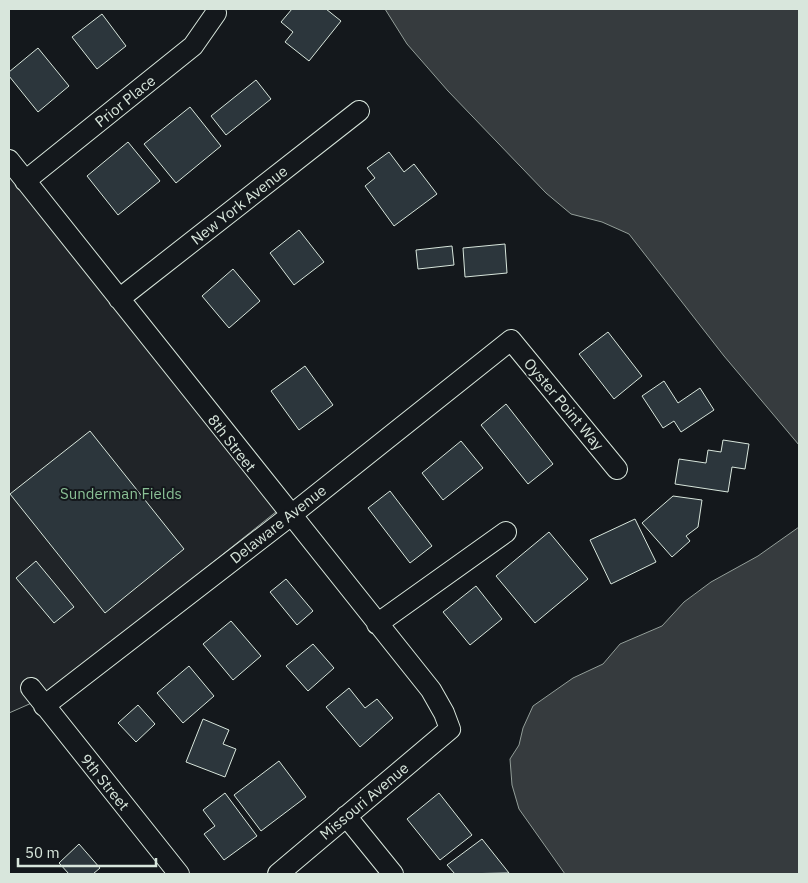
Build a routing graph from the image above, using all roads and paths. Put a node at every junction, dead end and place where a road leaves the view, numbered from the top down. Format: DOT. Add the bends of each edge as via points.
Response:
graph roads {
  1 [pos="216,13"];
  2 [pos="359,110"];
  3 [pos="9,160"];
  4 [pos="25,181"];
  5 [pos="119,299"];
  6 [pos="510,340"];
  7 [pos="618,469"];
  8 [pos="290,516"];
  9 [pos="506,532"];
  10 [pos="377,624"];
  11 [pos="31,688"];
  12 [pos="44,706"];
  13 [pos="450,729"];
  14 [pos="346,816"];
  15 [pos="179,874"];
  16 [pos="278,874"];
  17 [pos="393,874"];
  1 -- 4 [label="street, Prior Place" via="192,46"];
  2 -- 5 [label="street, New York Avenue"];
  3 -- 4 [label="street, 8th Street"];
  4 -- 5 [label="street, 8th Street"];
  5 -- 8 [label="street, 8th Street"];
  6 -- 7 [label="street, Oyster Point Way"];
  6 -- 8 [label="street, Delaware Avenue"];
  8 -- 10 [label="street, 8th Street"];
  8 -- 12 [label="street, Delaware Avenue"];
  9 -- 10 [label="street"];
  10 -- 13 [label="street, 8th Street" via="431,690"];
  11 -- 12 [label="street, 9th Street"];
  12 -- 15 [label="street, 9th Street"];
  13 -- 14 [label="street, Missouri Avenue"];
  14 -- 16 [label="street, Missouri Avenue"];
  14 -- 17 [label="street"];
}
